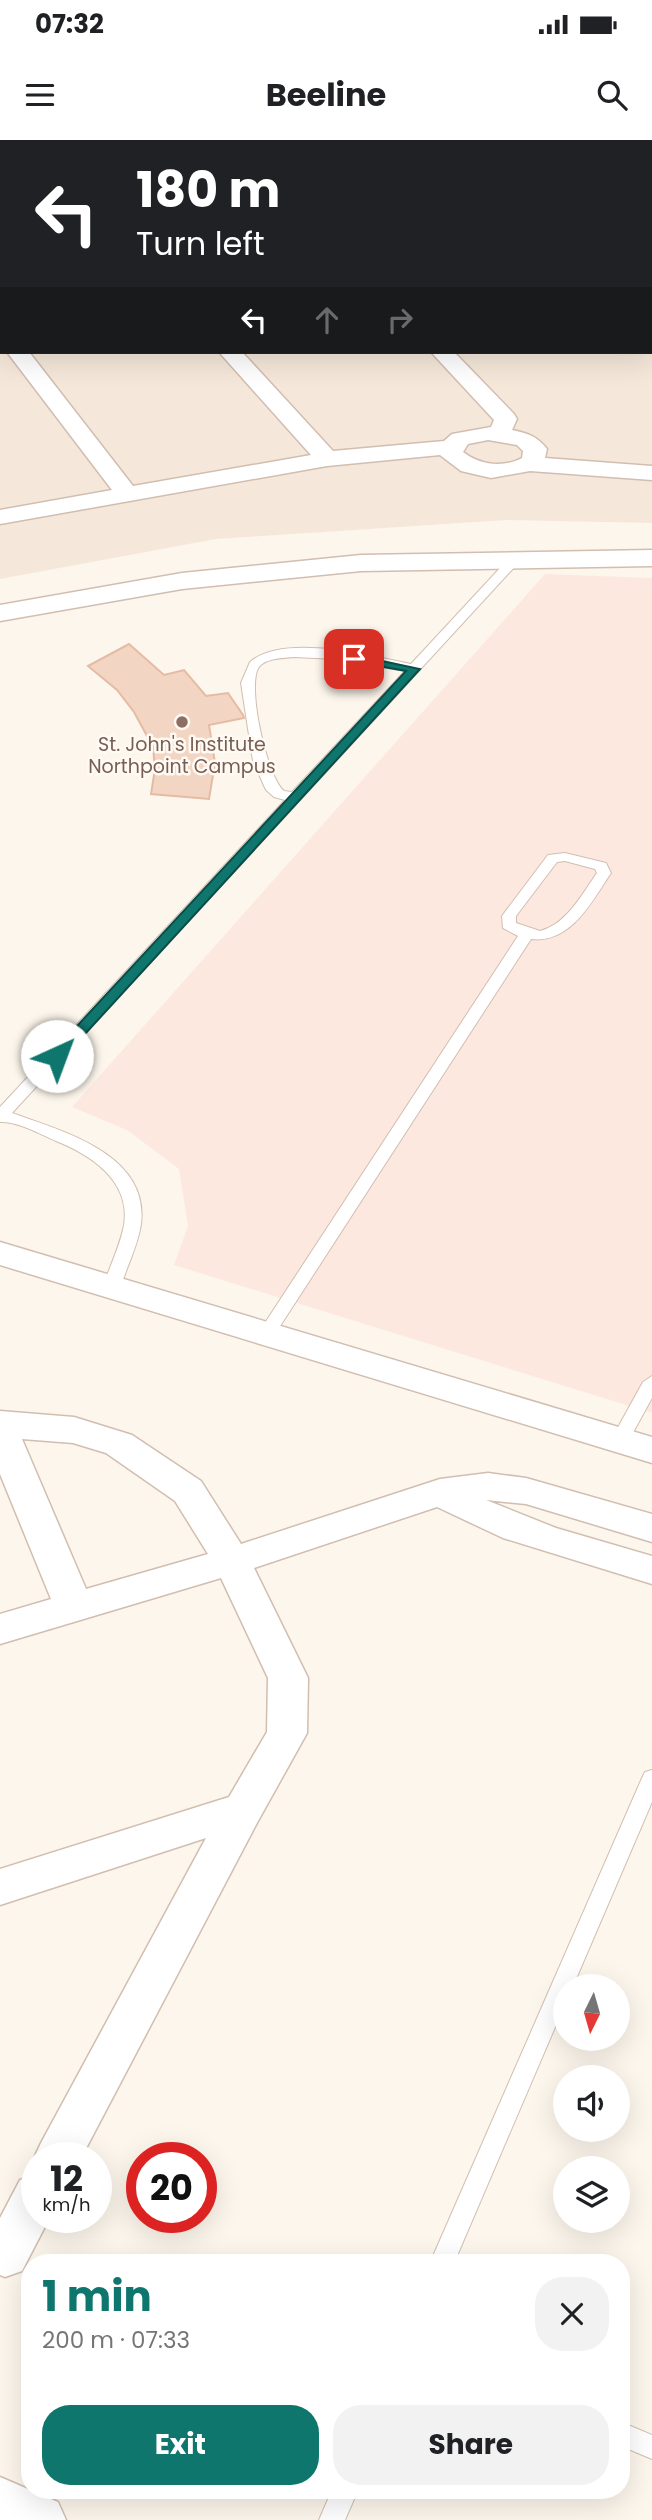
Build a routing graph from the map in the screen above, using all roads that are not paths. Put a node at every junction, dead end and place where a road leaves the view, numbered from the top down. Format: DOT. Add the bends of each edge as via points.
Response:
graph roads {
  1 [pos="20,354"];
  2 [pos="232,354"];
  3 [pos="444,354"];
  4 [pos="499,433"];
  5 [pos="451,447"];
  6 [pos="327,459"];
  7 [pos="527,464"];
  8 [pos="652,473"];
  9 [pos="128,495"];
  10 [pos="0,517"];
  11 [pos="652,536"];
  12 [pos="516,558"];
  13 [pos="652,558"];
  14 [pos="289,559"];
  15 [pos="0,591"];
  16 [pos="0,613"];
  17 [pos="414,669"];
  18 [pos="296,796"];
  19 [pos="525,936"];
  20 [pos="1,1116"];
  21 [pos="0,1253"];
  22 [pos="112,1286"];
  23 [pos="267,1333"];
  24 [pos="652,1382"];
  25 [pos="0,1424"];
  26 [pos="0,1430"];
  27 [pos="636,1445"];
  28 [pos="440,1492"];
  29 [pos="606,1514"];
  30 [pos="652,1528"];
  31 [pos="586,1550"];
  32 [pos="232,1561"];
  33 [pos="652,1570"];
  34 [pos="75,1607"];
  35 [pos="0,1629"];
  36 [pos="652,1778"];
  37 [pos="243,1809"];
  38 [pos="0,1887"];
  39 [pos="66,2142"];
  40 [pos="21,2225"];
  41 [pos="0,2253"];
  42 [pos="446,2254"];
  43 [pos="630,2437"];
  44 [pos="652,2446"];
  45 [pos="341,2499"];
  46 [pos="0,2502"];
  47 [pos="40,2520"];
  48 [pos="332,2520"];
  1 -- 9 [label="street"];
  2 -- 6 [label="street"];
  3 -- 4 [label="street" via="506,419"];
  4 -- 5 [label="street" via="475,434"];
  4 -- 7 [label="street" via="530,442 535,455"];
  5 -- 6 [label="street"];
  5 -- 7 [label="street" via="457,460 481,469 506,470"];
  6 -- 9 [label="street"];
  7 -- 8 [label="street"];
  9 -- 10 [label="street"];
  11 -- 14 [label="street" via="510,536"];
  12 -- 13 [label="street"];
  12 -- 14 [label="street" via="361,563"];
  12 -- 17 [label="lane"];
  14 -- 15 [label="street" via="173,561"];
  14 -- 16 [label="street"];
  17 -- 18 [label="lane"];
  17 -- 18 [label="lane" via="333,656 283,654 258,661 249,672 248,683 261,766 268,785 280,795"];
  18 -- 20 [label="lane"];
  19 -- 19 [label="lane" via="555,933 567,925 604,873 601,866 553,858 509,916 508,925"];
  19 -- 23 [label="lane"];
  20 -- 22 [label="lane" via="94,1150 128,1186 133,1220"];
  21 -- 22 [label="street"];
  22 -- 23 [label="street"];
  23 -- 27 [label="street"];
  24 -- 27 [label="lane"];
  25 -- 32 [label="street" via="74,1430 119,1444 188,1491"];
  26 -- 34 [label="street"];
  28 -- 29 [label="street" via="488,1486 526,1491"];
  28 -- 31 [label="street" via="496,1521"];
  28 -- 32 [label="street"];
  29 -- 30 [label="street"];
  29 -- 31 [label="street"];
  31 -- 33 [label="street"];
  32 -- 34 [label="street"];
  32 -- 37 [label="street" via="288,1678 287,1733"];
  34 -- 35 [label="street"];
  36 -- 42 [label="lane"];
  37 -- 38 [label="street"];
  37 -- 39 [label="street"];
  40 -- 41 [label="street" via="5,2255"];
  43 -- 44 [label="lane"];
  45 -- 48 [label="lane"];
  46 -- 47 [label="street"];
}
